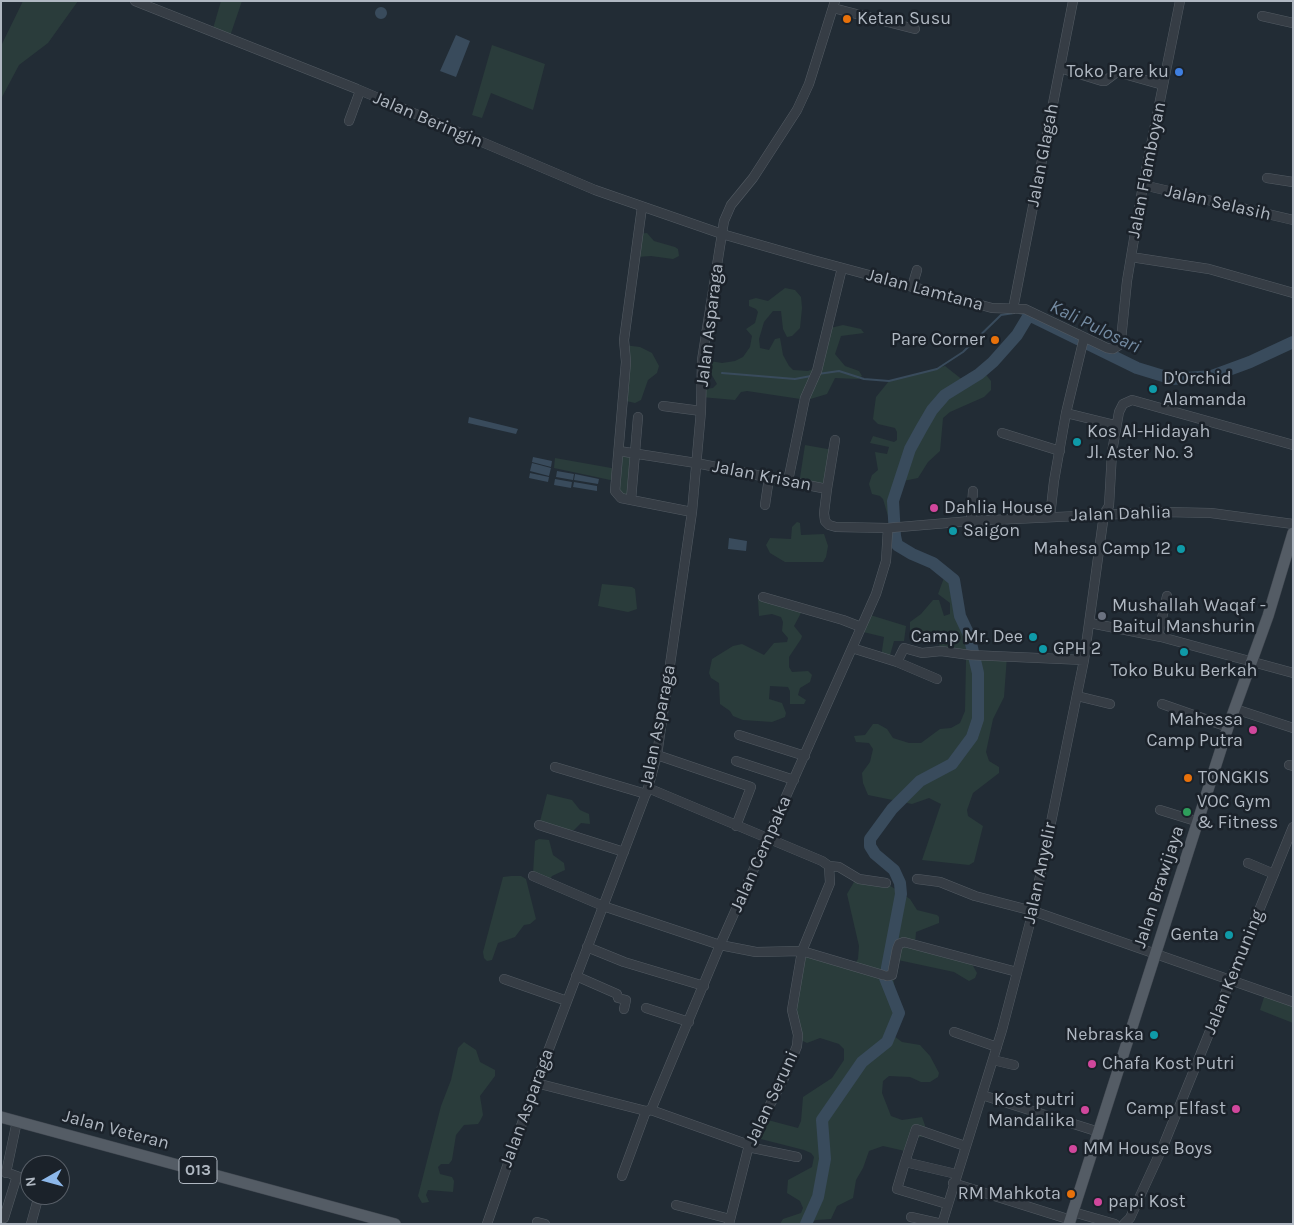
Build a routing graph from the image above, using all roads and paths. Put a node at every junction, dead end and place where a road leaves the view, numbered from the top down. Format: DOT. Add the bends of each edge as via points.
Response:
graph roads {
  1 [pos="136,1"];
  2 [pos="1073,1"];
  3 [pos="1178,2"];
  4 [pos="834,4"];
  5 [pos="1262,16"];
  6 [pos="1293,23"];
  7 [pos="915,29"];
  8 [pos="1060,68"];
  9 [pos="1163,86"];
  10 [pos="360,91"];
  11 [pos="349,120"];
  12 [pos="1267,178"];
  13 [pos="1293,182"];
  14 [pos="1143,186"];
  15 [pos="642,207"];
  16 [pos="1293,220"];
  17 [pos="722,234"];
  18 [pos="1131,257"];
  19 [pos="842,268"];
  20 [pos="917,270"];
  21 [pos="912,287"];
  22 [pos="1293,294"];
  23 [pos="1013,309"];
  24 [pos="1084,338"];
  25 [pos="1121,340"];
  26 [pos="663,406"];
  27 [pos="701,411"];
  28 [pos="1066,413"];
  29 [pos="638,417"];
  30 [pos="1116,425"];
  31 [pos="1002,433"];
  32 [pos="835,440"];
  33 [pos="1293,445"];
  34 [pos="619,451"];
  35 [pos="1060,451"];
  36 [pos="635,454"];
  37 [pos="696,463"];
  38 [pos="769,478"];
  39 [pos="788,482"];
  40 [pos="828,489"];
  41 [pos="973,491"];
  42 [pos="630,500"];
  43 [pos="765,505"];
  44 [pos="692,512"];
  45 [pos="1104,514"];
  46 [pos="1050,517"];
  47 [pos="972,521"];
  48 [pos="1293,524"];
  49 [pos="893,527"];
  50 [pos="1293,533"];
  51 [pos="1167,596"];
  52 [pos="762,597"];
  53 [pos="1090,623"];
  54 [pos="861,627"];
  55 [pos="1158,636"];
  56 [pos="852,648"];
  57 [pos="1084,660"];
  58 [pos="897,662"];
  59 [pos="1252,662"];
  60 [pos="1293,673"];
  61 [pos="937,678"];
  62 [pos="1077,696"];
  63 [pos="1110,704"];
  64 [pos="1162,704"];
  65 [pos="1235,709"];
  66 [pos="1228,727"];
  67 [pos="1293,728"];
  68 [pos="739,735"];
  69 [pos="656,755"];
  70 [pos="805,756"];
  71 [pos="736,761"];
  72 [pos="555,767"];
  73 [pos="794,780"];
  74 [pos="647,791"];
  75 [pos="1160,810"];
  76 [pos="1199,822"];
  77 [pos="539,825"];
  78 [pos="736,826"];
  79 [pos="1293,827"];
  80 [pos="767,840"];
  81 [pos="624,852"];
  82 [pos="1248,863"];
  83 [pos="826,864"];
  84 [pos="1274,874"];
  85 [pos="533,876"];
  86 [pos="917,879"];
  87 [pos="886,883"];
  88 [pos="603,906"];
  89 [pos="1032,912"];
  90 [pos="720,944"];
  91 [pos="587,947"];
  92 [pos="802,951"];
  93 [pos="1157,953"];
  94 [pos="1017,972"];
  95 [pos="576,976"];
  96 [pos="504,979"];
  97 [pos="1230,981"];
  98 [pos="704,986"];
  99 [pos="567,1000"];
  100 [pos="1293,1002"];
  101 [pos="646,1008"];
  102 [pos="624,1009"];
  103 [pos="689,1022"];
  104 [pos="954,1032"];
  105 [pos="997,1047"];
  106 [pos="993,1060"];
  107 [pos="1014,1065"];
  108 [pos="536,1083"];
  109 [pos="982,1095"];
  110 [pos="649,1111"];
  111 [pos="1,1117"];
  112 [pos="17,1122"];
  113 [pos="1099,1132"];
  114 [pos="748,1146"];
  115 [pos="965,1146"];
  116 [pos="797,1157"];
  117 [pos="905,1162"];
  118 [pos="4,1172"];
  119 [pos="17,1176"];
  120 [pos="622,1176"];
  121 [pos="20,1177"];
  122 [pos="955,1179"];
  123 [pos="947,1204"];
  124 [pos="36,1205"];
  125 [pos="676,1205"];
  126 [pos="911,1217"];
  127 [pos="4,1218"];
  128 [pos="1071,1218"];
  129 [pos="730,1222"];
  130 [pos="31,1224"];
  131 [pos="395,1224"];
  132 [pos="487,1224"];
  133 [pos="942,1224"];
  134 [pos="1115,1224"];
  135 [pos="1124,1224"];
  1 -- 10 [label="street, Jalan Beringin"];
  2 -- 8 [label="street, Jalan Glagah"];
  3 -- 9 [label="street, Jalan Flamboyan"];
  4 -- 7 [label="street"];
  4 -- 17 [label="street, Jalan Asparaga" via="809,84 797,110 753,178 731,205"];
  5 -- 6 [label="street"];
  8 -- 9 [label="street" via="1102,81 1117,72"];
  8 -- 23 [label="street, Jalan Glagah"];
  9 -- 14 [label="street, Jalan Flamboyan"];
  10 -- 11 [label="street"];
  10 -- 15 [label="street, Jalan Beringin"];
  12 -- 13 [label="street"];
  14 -- 16 [label="street, Jalan Selasih"];
  14 -- 18 [label="street, Jalan Flamboyan"];
  15 -- 17 [label="street, Jalan Beringin"];
  15 -- 34 [label="street" via="624,340 626,362"];
  17 -- 19 [label="street, Jalan Lamtana"];
  17 -- 27 [label="street, Jalan Asparaga" via="702,360"];
  18 -- 22 [label="street" via="1209,269"];
  18 -- 25 [label="street, Jalan Flamboyan"];
  19 -- 21 [label="street, Jalan Lamtana"];
  19 -- 39 [label="street" via="816,375 805,398"];
  20 -- 21 [label="street"];
  21 -- 23 [label="street, Jalan Lamtana" via="992,308"];
  23 -- 24 [label="street, Jalan Lamtana" via="1025,309"];
  24 -- 25 [label="street, Jalan Lamtana" via="1113,349"];
  24 -- 28 [label="street"];
  26 -- 27 [label="street"];
  27 -- 37 [label="street, Jalan Asparaga"];
  28 -- 30 [label="street"];
  28 -- 35 [label="street"];
  29 -- 36 [label="street"];
  30 -- 33 [label="street, Jalan Anyelir" via="1123,404 1132,400"];
  30 -- 45 [label="street, Jalan Anyelir" via="1109,506"];
  31 -- 35 [label="street"];
  32 -- 40 [label="street, Jalan Krisan"];
  34 -- 36 [label="street, Jalan Krisan"];
  34 -- 42 [label="street" via="615,491 618,497"];
  35 -- 46 [label="street"];
  36 -- 37 [label="street, Jalan Krisan"];
  36 -- 42 [label="street"];
  37 -- 38 [label="street, Jalan Krisan"];
  37 -- 44 [label="street, Jalan Asparaga"];
  38 -- 39 [label="street, Jalan Krisan"];
  38 -- 43 [label="street"];
  39 -- 40 [label="street, Jalan Krisan"];
  40 -- 49 [label="street, Jalan Krisan" via="824,513 829,525"];
  41 -- 47 [label="street"];
  42 -- 44 [label="street"];
  44 -- 69 [label="street, Jalan Asparaga"];
  45 -- 46 [label="street, Jalan Dahlia"];
  45 -- 48 [label="street, Jalan Dahlia" via="1211,513"];
  45 -- 53 [label="street, Jalan Anyelir"];
  46 -- 47 [label="street, Jalan Dahlia"];
  47 -- 49 [label="street, Jalan Dahlia"];
  49 -- 54 [label="street, Jalan Cempaka" via="886,561"];
  50 -- 59 [label="main road, Jalan Brawijaya"];
  51 -- 55 [label="street"];
  52 -- 54 [label="street"];
  53 -- 55 [label="street"];
  53 -- 57 [label="street, Jalan Anyelir"];
  54 -- 56 [label="street, Jalan Cempaka"];
  55 -- 59 [label="street"];
  56 -- 58 [label="street"];
  56 -- 70 [label="street, Jalan Cempaka"];
  57 -- 58 [label="street" via="941,651 922,653 902,648"];
  57 -- 62 [label="street, Jalan Anyelir"];
  58 -- 61 [label="street"];
  59 -- 60 [label="street"];
  59 -- 65 [label="main road, Jalan Brawijaya"];
  62 -- 63 [label="street"];
  62 -- 89 [label="street, Jalan Anyelir"];
  64 -- 66 [label="street"];
  65 -- 66 [label="main road, Jalan Brawijaya"];
  65 -- 67 [label="street"];
  66 -- 76 [label="main road, Jalan Brawijaya"];
  68 -- 70 [label="street"];
  69 -- 74 [label="street, Jalan Asparaga"];
  69 -- 78 [label="street" via="751,787"];
  70 -- 73 [label="street, Jalan Cempaka"];
  71 -- 73 [label="street"];
  72 -- 74 [label="street"];
  73 -- 80 [label="street, Jalan Cempaka"];
  74 -- 78 [label="street"];
  74 -- 81 [label="street, Jalan Asparaga"];
  75 -- 76 [label="street"];
  76 -- 93 [label="main road, Jalan Brawijaya"];
  77 -- 81 [label="street"];
  78 -- 80 [label="street"];
  79 -- 84 [label="street, Jalan Kemuning"];
  80 -- 83 [label="street"];
  80 -- 90 [label="street, Jalan Cempaka"];
  81 -- 88 [label="street, Jalan Asparaga"];
  82 -- 84 [label="street"];
  83 -- 87 [label="street" via="839,867 859,879"];
  83 -- 92 [label="street, Jalan Seruni" via="830,883"];
  84 -- 97 [label="street, Jalan Kemuning"];
  85 -- 88 [label="street"];
  86 -- 89 [label="street" via="940,882 974,896"];
  88 -- 90 [label="street"];
  88 -- 91 [label="street, Jalan Asparaga"];
  89 -- 93 [label="street"];
  89 -- 94 [label="street, Jalan Anyelir"];
  90 -- 92 [label="street" via="756,952"];
  90 -- 98 [label="street, Jalan Cempaka"];
  91 -- 95 [label="street, Jalan Asparaga"];
  91 -- 98 [label="street" via="624,962"];
  92 -- 94 [label="street" via="885,976 892,975 898,949 904,942"];
  92 -- 114 [label="street, Jalan Seruni" via="792,1010 798,1035 797,1046 781,1086"];
  93 -- 97 [label="street"];
  93 -- 113 [label="main road, Jalan Brawijaya"];
  94 -- 105 [label="street, Jalan Anyelir"];
  95 -- 99 [label="street, Jalan Asparaga"];
  95 -- 102 [label="street" via="617,994 618,998 626,1001"];
  96 -- 99 [label="street"];
  97 -- 100 [label="street"];
  97 -- 135 [label="street, Jalan Kemuning" via="1164,1144 1130,1218"];
  98 -- 103 [label="street, Jalan Cempaka"];
  99 -- 108 [label="street, Jalan Asparaga"];
  101 -- 103 [label="street"];
  103 -- 110 [label="street, Jalan Cempaka"];
  104 -- 105 [label="street"];
  105 -- 106 [label="street, Jalan Anyelir"];
  106 -- 107 [label="street"];
  106 -- 109 [label="street, Jalan Anyelir"];
  108 -- 110 [label="street"];
  108 -- 132 [label="street, Jalan Asparaga"];
  109 -- 113 [label="street"];
  109 -- 115 [label="street, Jalan Anyelir"];
  110 -- 114 [label="street"];
  110 -- 120 [label="street, Jalan Cempaka"];
  111 -- 112 [label="main road, Jalan Veteran / 013"];
  112 -- 118 [label="street"];
  112 -- 131 [label="main road, Jalan Veteran / 013"];
  113 -- 128 [label="main road, Jalan Brawijaya"];
  114 -- 116 [label="street"];
  114 -- 129 [label="street, Jalan Seruni"];
  115 -- 117 [label="street" via="916,1129"];
  115 -- 122 [label="street, Jalan Anyelir"];
  117 -- 122 [label="street"];
  117 -- 123 [label="street" via="898,1189"];
  118 -- 119 [label="street"];
  119 -- 121 [label="street"];
  119 -- 127 [label="street"];
  122 -- 123 [label="street, Jalan Anyelir"];
  122 -- 128 [label="street"];
  123 -- 133 [label="street, Jalan Anyelir"];
  124 -- 130 [label="street"];
  125 -- 129 [label="street"];
  126 -- 133 [label="street"];
  128 -- 134 [label="street"];
}
